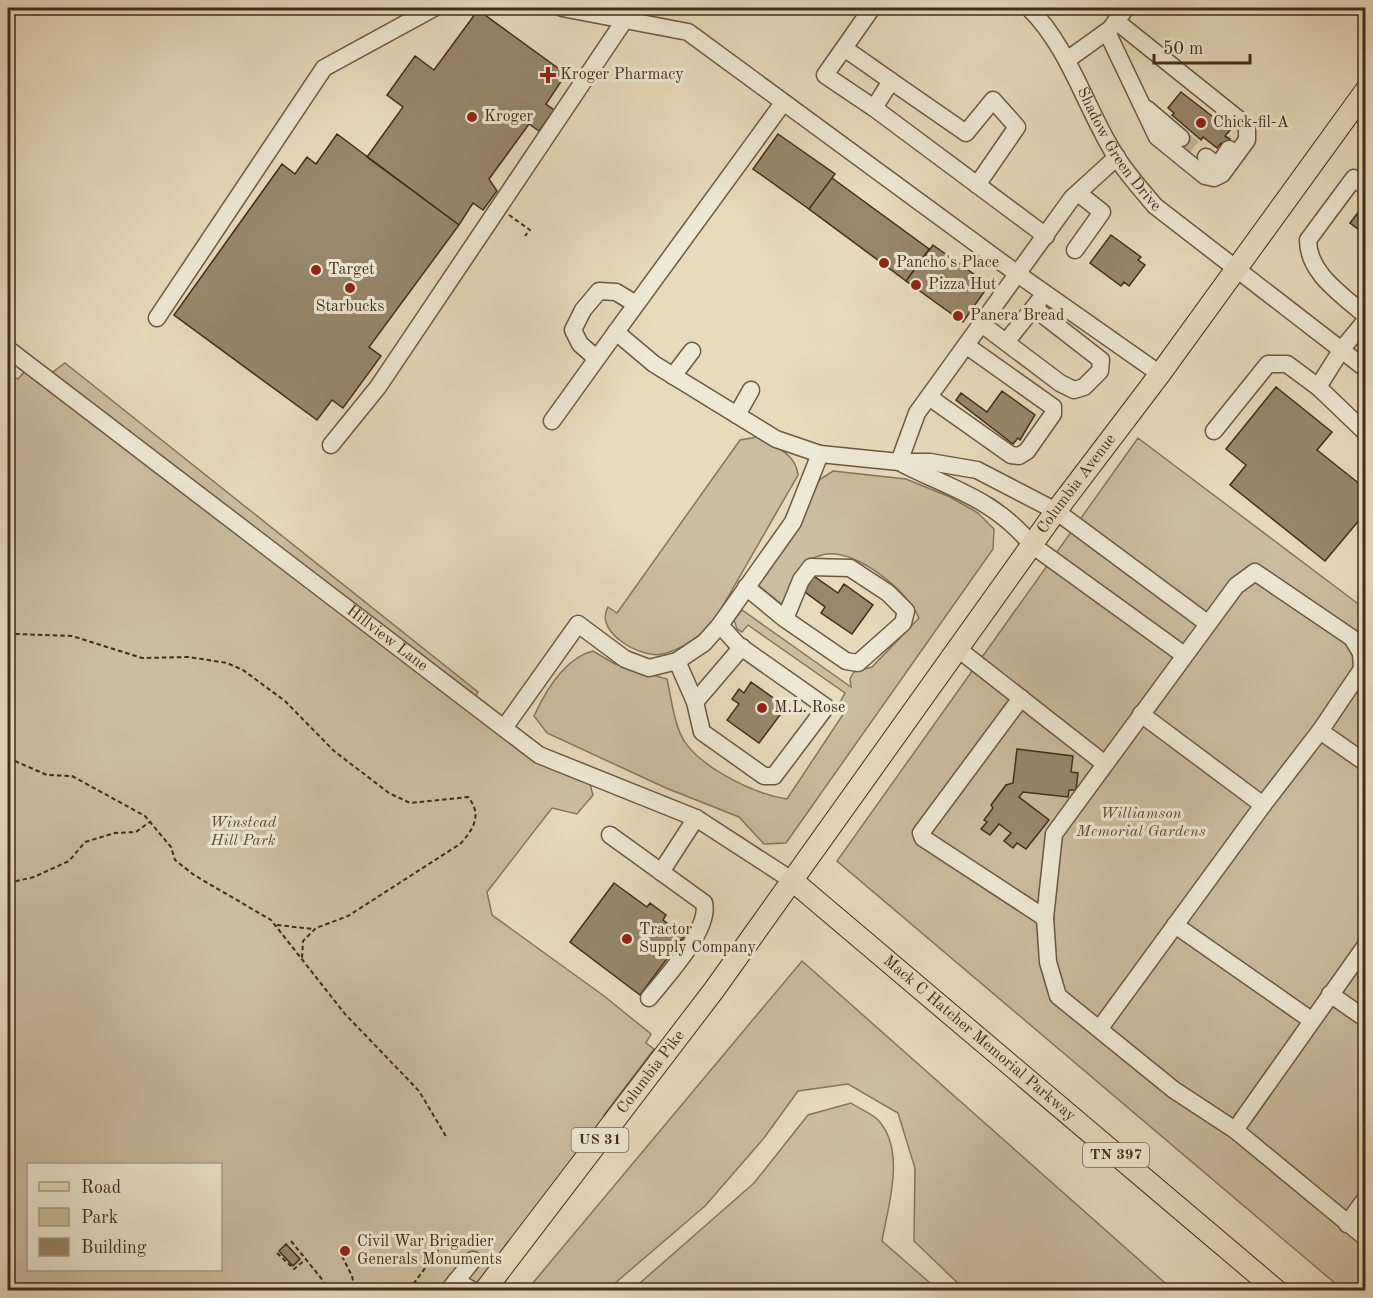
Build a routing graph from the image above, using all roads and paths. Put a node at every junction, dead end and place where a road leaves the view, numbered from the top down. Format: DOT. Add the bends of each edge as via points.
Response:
graph roads {
  1 [pos="434,8"];
  2 [pos="562,8"];
  3 [pos="872,8"];
  4 [pos="1029,8"];
  5 [pos="1116,20"];
  6 [pos="624,21"];
  7 [pos="844,48"];
  8 [pos="1067,60"];
  9 [pos="1171,67"];
  10 [pos="891,81"];
  11 [pos="1362,100"];
  12 [pos="783,103"];
  13 [pos="1144,106"];
  14 [pos="874,108"];
  15 [pos="1181,138"];
  16 [pos="1117,157"];
  17 [pos="1206,157"];
  18 [pos="977,185"];
  19 [pos="1365,187"];
  20 [pos="1078,193"];
  21 [pos="500,208"];
  22 [pos="525,236"];
  23 [pos="1046,236"];
  24 [pos="1075,250"];
  25 [pos="1234,268"];
  26 [pos="1019,275"];
  27 [pos="1046,294"];
  28 [pos="636,304"];
  29 [pos="1034,308"];
  30 [pos="157,318"];
  31 [pos="1365,318"];
  32 [pos="983,325"];
  33 [pos="616,332"];
  34 [pos="1006,342"];
  35 [pos="967,346"];
  36 [pos="8,349"];
  37 [pos="1342,349"];
  38 [pos="692,351"];
  39 [pos="596,358"];
  40 [pos="1365,369"];
  41 [pos="1161,374"];
  42 [pos="674,376"];
  43 [pos="1318,387"];
  44 [pos="751,390"];
  45 [pos="929,397"];
  46 [pos="736,415"];
  47 [pos="552,421"];
  48 [pos="1214,431"];
  49 [pos="1365,433"];
  50 [pos="331,445"];
  51 [pos="820,454"];
  52 [pos="899,462"];
  53 [pos="1056,511"];
  54 [pos="1032,544"];
  55 [pos="746,588"];
  56 [pos="785,619"];
  57 [pos="1207,623"];
  58 [pos="720,625"];
  59 [pos="8,636"];
  60 [pos="742,647"];
  61 [pos="958,649"];
  62 [pos="1184,655"];
  63 [pos="677,662"];
  64 [pos="1021,698"];
  65 [pos="695,702"];
  66 [pos="1141,714"];
  67 [pos="504,728"];
  68 [pos="1320,731"];
  69 [pos="8,758"];
  70 [pos="1365,763"];
  71 [pos="1105,764"];
  72 [pos="1263,805"];
  73 [pos="696,818"];
  74 [pos="151,821"];
  75 [pos="610,835"];
  76 [pos="662,872"];
  77 [pos="793,881"];
  78 [pos="8,883"];
  79 [pos="1045,918"];
  80 [pos="277,925"];
  81 [pos="1175,925"];
  82 [pos="316,928"];
  83 [pos="1365,945"];
  84 [pos="302,958"];
  85 [pos="1330,994"];
  86 [pos="649,998"];
  87 [pos="1365,1018"];
  88 [pos="1311,1020"];
  89 [pos="1100,1028"];
  90 [pos="1235,1130"];
  91 [pos="447,1138"];
  92 [pos="1365,1198"];
  93 [pos="1347,1224"];
  94 [pos="1365,1238"];
  95 [pos="291,1241"];
  96 [pos="442,1245"];
  97 [pos="278,1253"];
  98 [pos="342,1256"];
  99 [pos="305,1260"];
  100 [pos="473,1260"];
  101 [pos="452,1286"];
  102 [pos="328,1290"];
  103 [pos="355,1290"];
  104 [pos="410,1290"];
  105 [pos="472,1290"];
  106 [pos="485,1290"];
  107 [pos="1276,1290"];
  1 -- 30 [label="street" via="324,68"];
  2 -- 6 [label="street"];
  3 -- 7 [label="street"];
  4 -- 8 [label="street, Shadow Green Drive"];
  5 -- 8 [label="street"];
  5 -- 9 [label="street"];
  5 -- 13 [label="street"];
  6 -- 12 [label="street" via="688,32"];
  6 -- 21 [label="street"];
  7 -- 10 [label="street"];
  7 -- 14 [label="street" via="825,75"];
  8 -- 16 [label="street, Shadow Green Drive"];
  9 -- 13 [label="street" via="1247,126 1247,140 1222,174 1214,178 1205,176 1157,137"];
  9 -- 17 [label="street" via="1177,78 1239,129 1220,163 1214,164"];
  10 -- 14 [label="street"];
  10 -- 18 [label="street" via="966,133 993,100 1017,127"];
  11 -- 25 [label="main road, Columbia Avenue"];
  12 -- 26 [label="street"];
  12 -- 28 [label="street"];
  13 -- 15 [label="street"];
  14 -- 18 [label="street"];
  16 -- 20 [label="street"];
  16 -- 25 [label="street, Shadow Green Drive" via="1155,206"];
  18 -- 23 [label="street"];
  19 -- 31 [label="street" via="1354,178 1308,240 1314,266"];
  20 -- 23 [label="street"];
  20 -- 24 [label="street" via="1102,212"];
  21 -- 22 [label="path" via="530,230"];
  21 -- 50 [label="street" via="378,387"];
  23 -- 26 [label="street"];
  25 -- 37 [label="street, Shadow Green Drive"];
  25 -- 41 [label="main road, Columbia Avenue"];
  26 -- 27 [label="street"];
  26 -- 32 [label="street"];
  27 -- 29 [label="street"];
  27 -- 41 [label="street"];
  28 -- 33 [label="street"];
  28 -- 39 [label="street" via="616,292 599,291 583,310 573,330 580,344"];
  29 -- 34 [label="street"];
  29 -- 34 [label="street" via="1101,360 1100,371 1084,387 1074,390"];
  31 -- 37 [label="street"];
  32 -- 34 [label="street"];
  32 -- 35 [label="street"];
  33 -- 39 [label="street"];
  33 -- 42 [label="street"];
  35 -- 45 [label="street"];
  35 -- 45 [label="street" via="1053,407 1053,414 1027,451 1011,455"];
  36 -- 67 [label="street, Hillview Lane"];
  37 -- 40 [label="street, Shadow Green Drive"];
  37 -- 43 [label="street"];
  38 -- 42 [label="street"];
  39 -- 47 [label="street"];
  41 -- 53 [label="main road, Columbia Avenue"];
  42 -- 46 [label="street"];
  43 -- 48 [label="street" via="1287,364 1268,364"];
  43 -- 49 [label="street"];
  44 -- 46 [label="street"];
  45 -- 52 [label="street" via="917,413"];
  46 -- 51 [label="street" via="776,439"];
  51 -- 52 [label="street"];
  51 -- 55 [label="street" via="793,522"];
  52 -- 53 [label="street" via="930,462 977,470"];
  52 -- 54 [label="street" via="990,506 1014,523"];
  53 -- 54 [label="main road, Columbia Avenue"];
  53 -- 57 [label="street"];
  54 -- 61 [label="main road, Columbia Avenue"];
  54 -- 62 [label="street"];
  55 -- 56 [label="street"];
  55 -- 58 [label="street"];
  56 -- 56 [label="street" via="846,661 858,663 903,623 906,611 888,593 850,568 811,567 801,580"];
  57 -- 62 [label="street"];
  57 -- 68 [label="street" via="1236,586 1255,572 1352,638 1361,653 1362,669"];
  58 -- 60 [label="street"];
  58 -- 63 [label="street" via="704,643"];
  59 -- 82 [label="path" via="72,636 142,658 189,657 227,663 285,701 334,751 389,793 410,803 468,797 473,803 474,829 460,844 348,916"];
  60 -- 65 [label="street"];
  60 -- 65 [label="street" via="826,707 774,776 764,776 702,732"];
  61 -- 64 [label="street"];
  61 -- 77 [label="main road, Columbia Avenue"];
  62 -- 66 [label="street"];
  63 -- 65 [label="street"];
  63 -- 67 [label="street" via="649,668 625,659 579,624"];
  64 -- 71 [label="street"];
  64 -- 79 [label="street" via="921,834"];
  66 -- 71 [label="street"];
  66 -- 72 [label="street"];
  67 -- 73 [label="street, Hillview Lane" via="538,755"];
  68 -- 70 [label="street"];
  68 -- 72 [label="street"];
  69 -- 74 [label="path" via="47,775 72,776"];
  71 -- 79 [label="street" via="1054,834"];
  72 -- 81 [label="street"];
  73 -- 76 [label="street"];
  73 -- 77 [label="street, Hillview Lane"];
  74 -- 78 [label="path" via="136,832 84,842 69,861 34,877"];
  74 -- 80 [label="path" via="171,847 175,860"];
  75 -- 76 [label="street"];
  76 -- 86 [label="street" via="704,903 706,910 691,945"];
  77 -- 106 [label="main road, Columbia Pike / US 31"];
  77 -- 107 [label="main road, Mack C Hatcher Memorial Parkway / TN 397"];
  79 -- 89 [label="street" via="1048,962 1058,996"];
  80 -- 82 [label="path"];
  80 -- 84 [label="path"];
  81 -- 88 [label="street"];
  81 -- 89 [label="street"];
  82 -- 84 [label="path" via="303,941"];
  83 -- 85 [label="street"];
  84 -- 91 [label="path" via="345,1014 419,1090"];
  85 -- 87 [label="street"];
  85 -- 88 [label="street"];
  88 -- 90 [label="street"];
  89 -- 90 [label="street" via="1174,1090"];
  90 -- 93 [label="street"];
  92 -- 93 [label="street"];
  93 -- 94 [label="street"];
  95 -- 99 [label="path"];
  96 -- 104 [label="path"];
  97 -- 99 [label="path" via="294,1269"];
  98 -- 103 [label="path"];
  99 -- 102 [label="path"];
  100 -- 101 [label="street"];
  101 -- 105 [label="street"];
}
